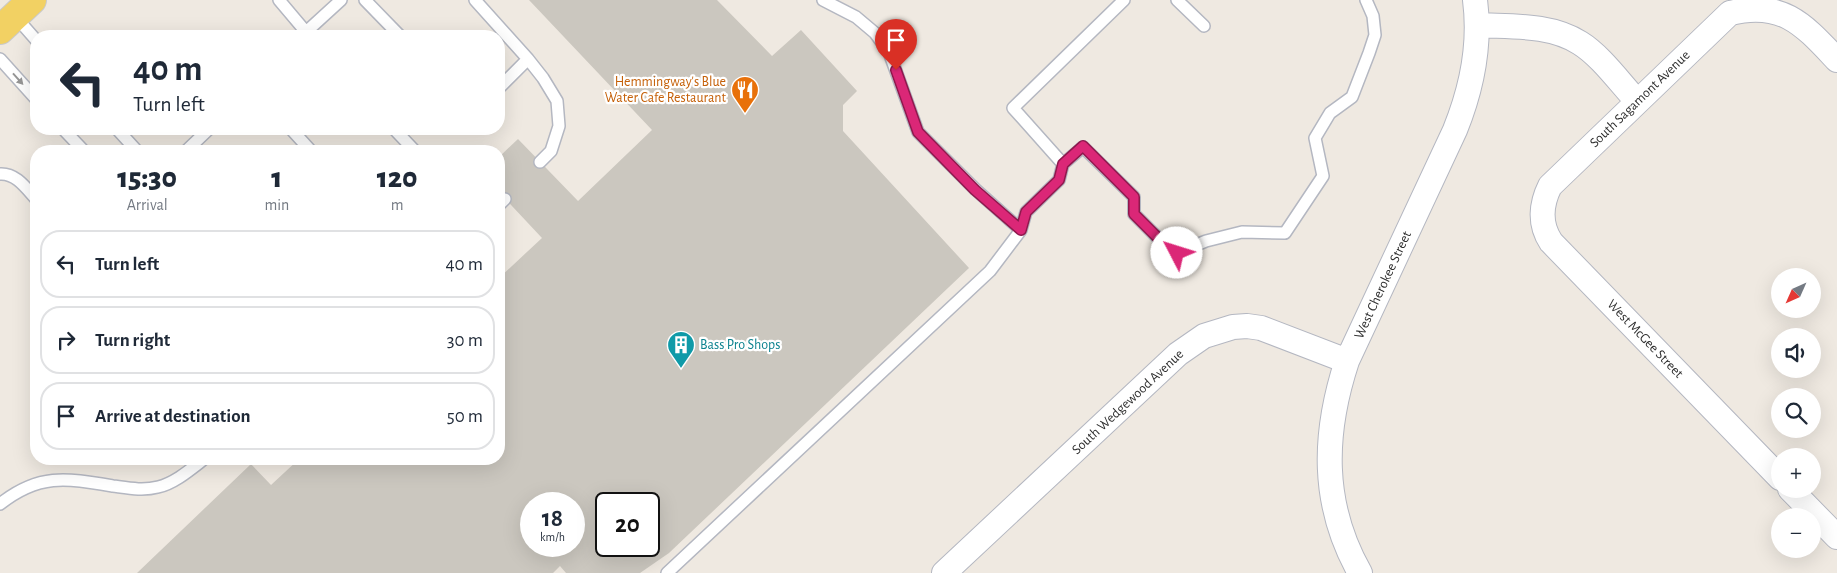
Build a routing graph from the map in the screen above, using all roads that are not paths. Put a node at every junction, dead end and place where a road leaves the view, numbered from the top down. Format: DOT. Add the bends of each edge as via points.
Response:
graph roads {
  1 [pos="279,0"];
  2 [pos="341,0"];
  3 [pos="365,0"];
  4 [pos="474,0"];
  5 [pos="823,0"];
  6 [pos="1124,0"];
  7 [pos="1177,0"];
  8 [pos="1366,0"];
  9 [pos="1475,0"];
  10 [pos="16,16"];
  11 [pos="1478,25"];
  12 [pos="1204,26"];
  13 [pos="301,30"];
  14 [pos="310,30"];
  15 [pos="394,30"];
  16 [pos="501,30"];
  17 [pos="30,33"];
  18 [pos="505,34"];
  19 [pos="0,59"];
  20 [pos="528,59"];
  21 [pos="1837,60"];
  22 [pos="505,82"];
  23 [pos="30,92"];
  24 [pos="1637,101"];
  25 [pos="69,135"];
  26 [pos="122,135"];
  27 [pos="203,135"];
  28 [pos="296,135"];
  29 [pos="400,135"];
  30 [pos="78,145"];
  31 [pos="132,145"];
  32 [pos="192,145"];
  33 [pos="306,145"];
  34 [pos="409,145"];
  35 [pos="540,162"];
  36 [pos="1063,164"];
  37 [pos="0,174"];
  38 [pos="1550,186"];
  39 [pos="30,193"];
  40 [pos="1021,230"];
  41 [pos="1347,360"];
  42 [pos="196,465"];
  43 [pos="1771,469"];
  44 [pos="1799,498"];
  45 [pos="0,504"];
  46 [pos="1837,537"];
  47 [pos="667,573"];
  48 [pos="944,573"];
  49 [pos="1360,573"];
  1 -- 13 [label="lane"];
  2 -- 14 [label="lane"];
  3 -- 15 [label="lane"];
  4 -- 16 [label="lane"];
  5 -- 40 [label="lane" via="875,33 889,52 918,132 975,190"];
  6 -- 36 [label="lane" via="1014,108"];
  7 -- 12 [label="lane"];
  8 -- 36 [label="lane" via="1373,16 1375,35 1369,53 1352,97 1330,113 1315,138 1323,176 1285,233 1242,232 1206,241 1177,253 1134,214 1134,197 1083,146"];
  9 -- 11 [label="street, West Cherokee Street"];
  10 -- 17 [label="lane"];
  11 -- 24 [label="street" via="1536,28 1567,36 1593,54"];
  11 -- 41 [label="street, West Cherokee Street" via="1470,89 1458,123"];
  18 -- 20 [label="lane"];
  19 -- 23 [label="lane, one-way"];
  20 -- 22 [label="lane"];
  20 -- 35 [label="lane" via="557,101 559,126 551,150"];
  21 -- 24 [label="street, South Sagamont Avenue" via="1785,8 1749,5 1730,13"];
  24 -- 38 [label="street, South Sagamont Avenue"];
  25 -- 30 [label="lane"];
  26 -- 31 [label="lane"];
  27 -- 32 [label="lane"];
  28 -- 33 [label="lane"];
  29 -- 34 [label="lane"];
  36 -- 40 [label="lane" via="1059,180 1026,212"];
  37 -- 39 [label="lane" via="18,180"];
  38 -- 43 [label="street, West McGee Street" via="1542,220 1551,242"];
  40 -- 47 [label="lane" via="990,271"];
  41 -- 48 [label="street, South Wedgewood Avenue" via="1261,328 1233,327 1204,336 1178,354"];
  41 -- 49 [label="street, West Cherokee Street" via="1333,413 1329,465 1336,514"];
  42 -- 45 [label="lane" via="160,486 138,490 77,480 41,481 16,491"];
  44 -- 46 [label="street"];
}
